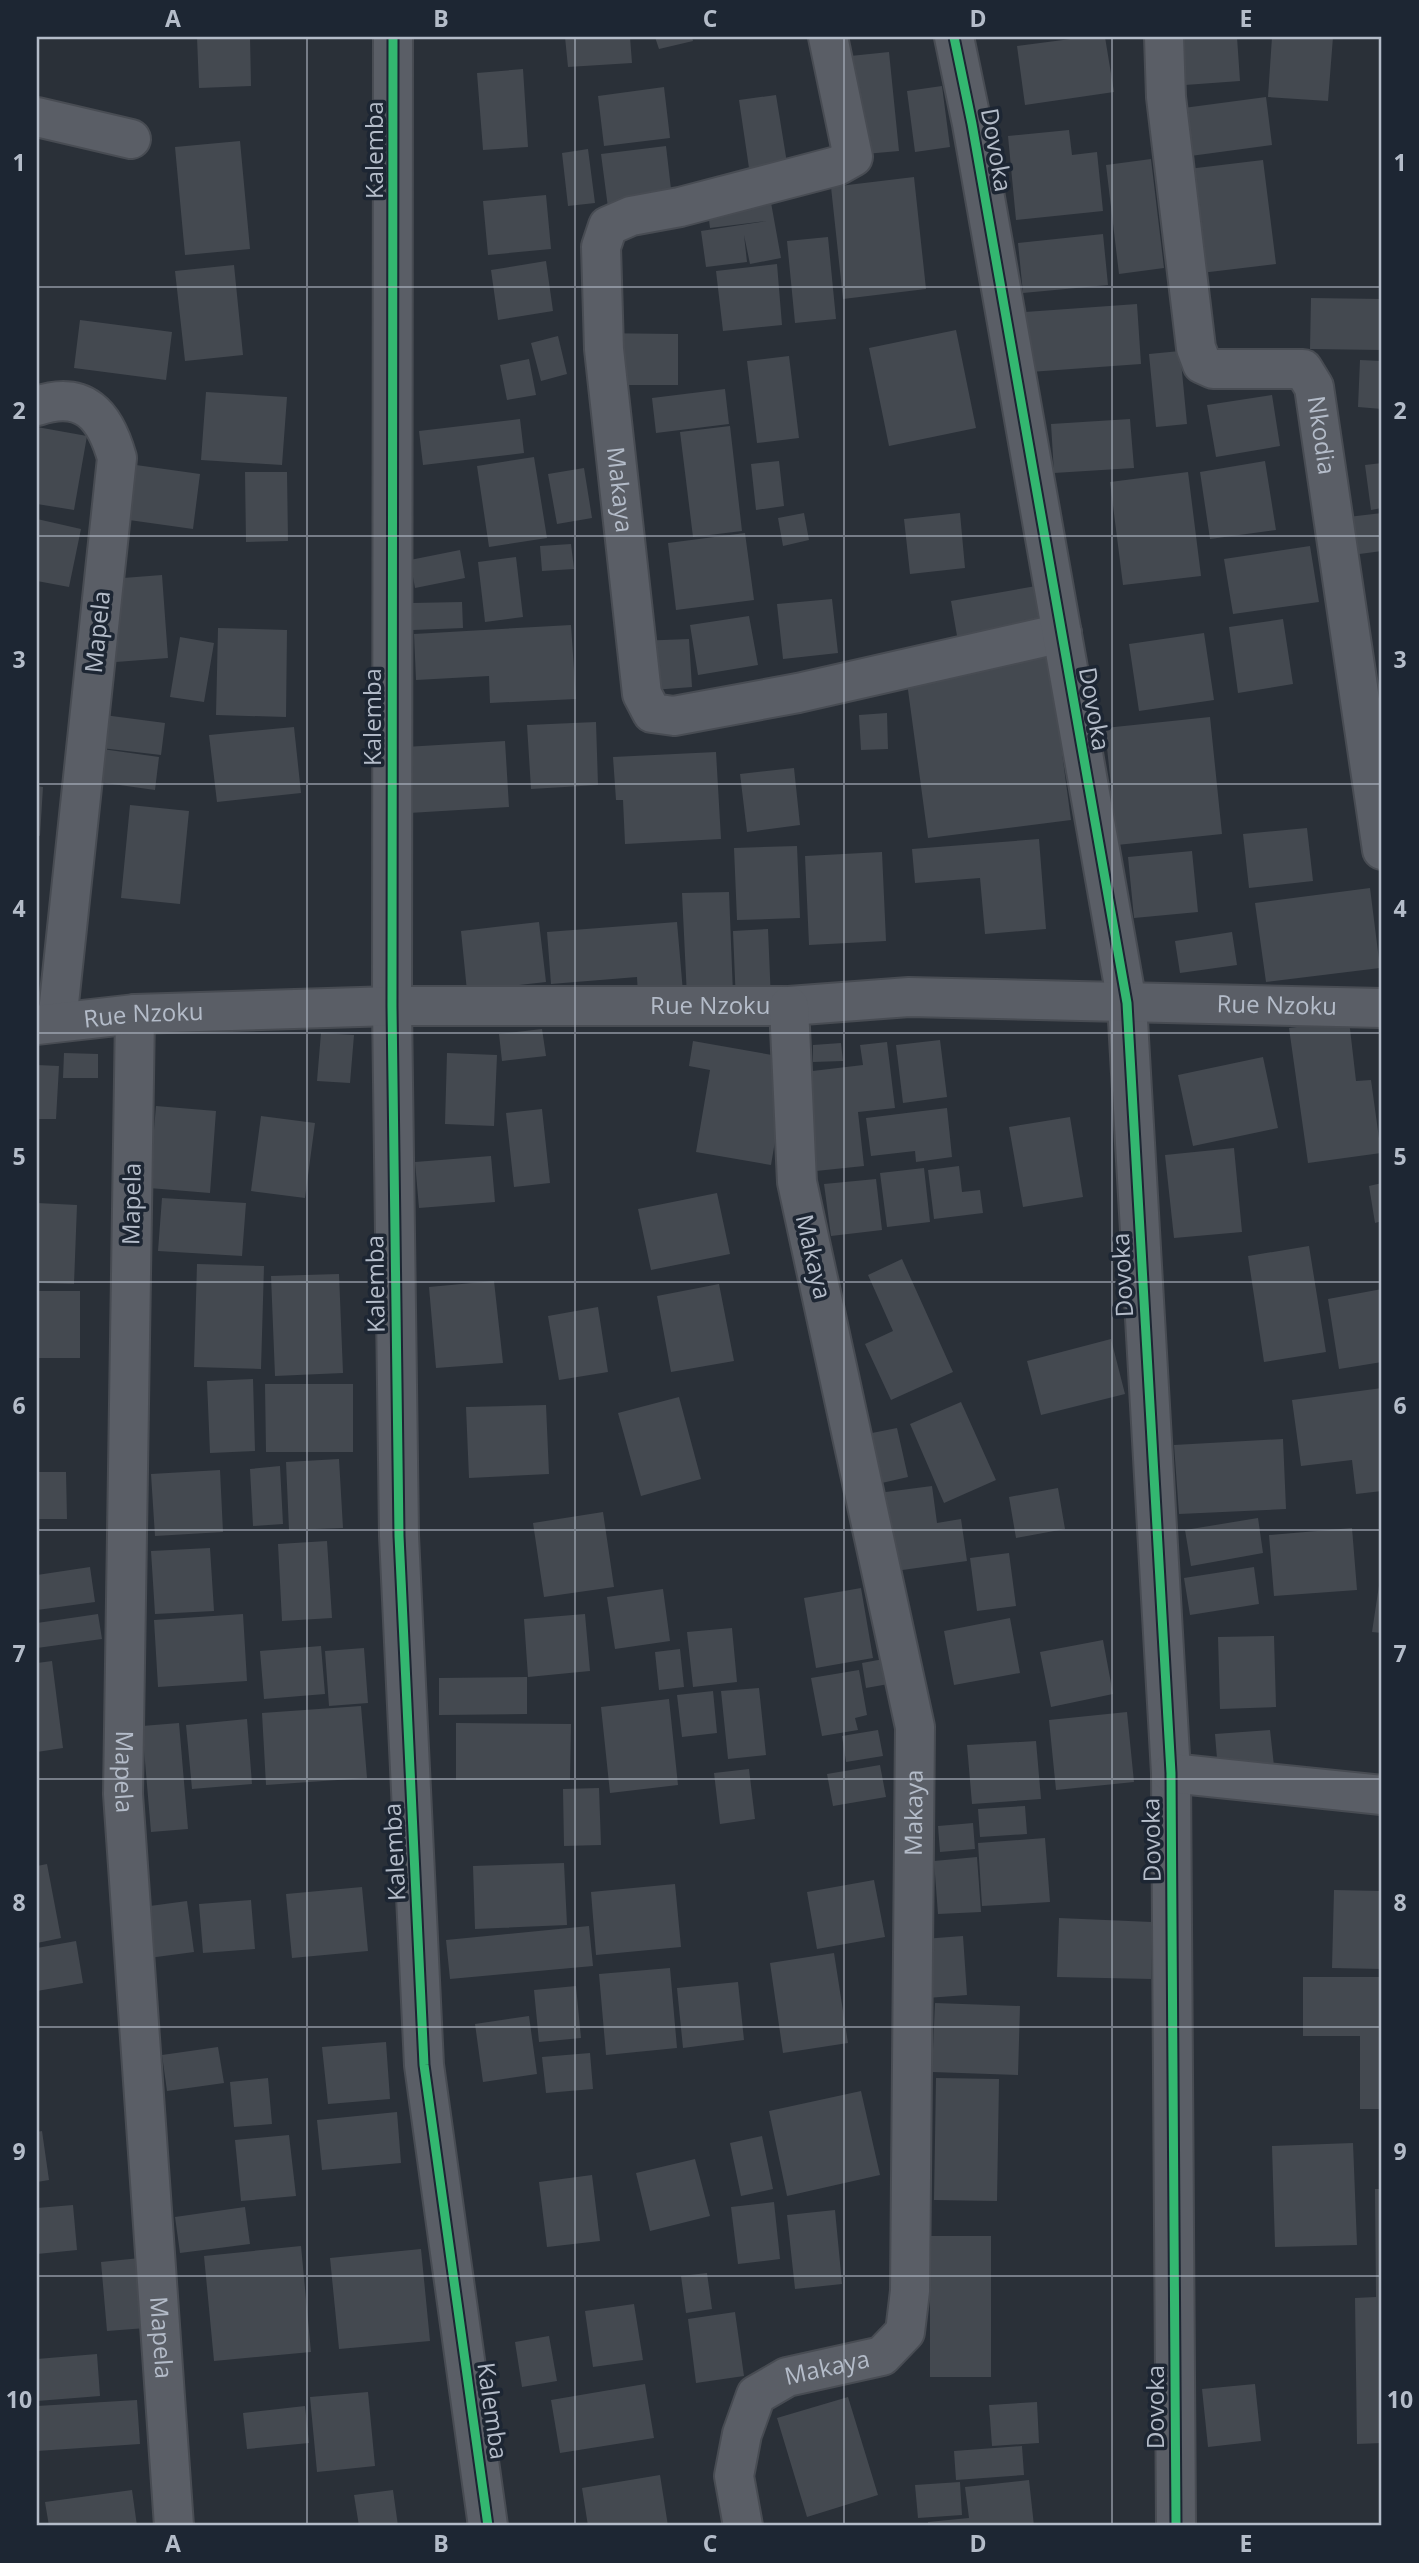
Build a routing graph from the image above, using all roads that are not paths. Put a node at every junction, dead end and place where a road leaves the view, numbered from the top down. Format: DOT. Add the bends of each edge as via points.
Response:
graph roads {
  1 [pos="393,37"];
  2 [pos="828,37"];
  3 [pos="954,37"];
  4 [pos="1164,37"];
  5 [pos="37,117"];
  6 [pos="131,139"];
  7 [pos="47,403"];
  8 [pos="1062,633"];
  9 [pos="1382,849"];
  10 [pos="1127,1003"];
  11 [pos="392,1006"];
  12 [pos="789,1006"];
  13 [pos="1382,1007"];
  14 [pos="135,1014"];
  15 [pos="47,1023"];
  16 [pos="1171,1773"];
  17 [pos="1382,1795"];
  18 [pos="174,2526"];
  19 [pos="488,2526"];
  20 [pos="743,2526"];
  21 [pos="1176,2526"];
  1 -- 11 [label="street, Kalemba"];
  2 -- 8 [label="street, Makaya" via="853,157 837,166 631,216 608,226 601,247 604,349 642,694 652,713 674,716"];
  3 -- 8 [label="street, Dovoka"];
  4 -- 9 [label="street, Nkodia" via="1166,97 1196,348 1202,364 1213,369 1303,369 1314,387"];
  5 -- 6 [label="street"];
  7 -- 15 [label="street, Mapela" via="84,407 98,416 117,458"];
  8 -- 10 [label="street, Dovoka"];
  10 -- 12 [label="street, Rue Nzoku" via="909,998"];
  10 -- 13 [label="street, Rue Nzoku"];
  10 -- 16 [label="street, Dovoka"];
  11 -- 12 [label="street, Rue Nzoku"];
  11 -- 14 [label="street, Rue Nzoku"];
  11 -- 19 [label="street, Kalemba" via="399,1536 424,2064"];
  12 -- 20 [label="street, Makaya" via="797,1182 915,1727 910,2291 905,2332 882,2357 787,2377 756,2395 734,2476"];
  14 -- 15 [label="street, Rue Nzoku"];
  14 -- 18 [label="street, Mapela" via="123,1794"];
  16 -- 17 [label="street"];
  16 -- 21 [label="street, Dovoka"];
}
